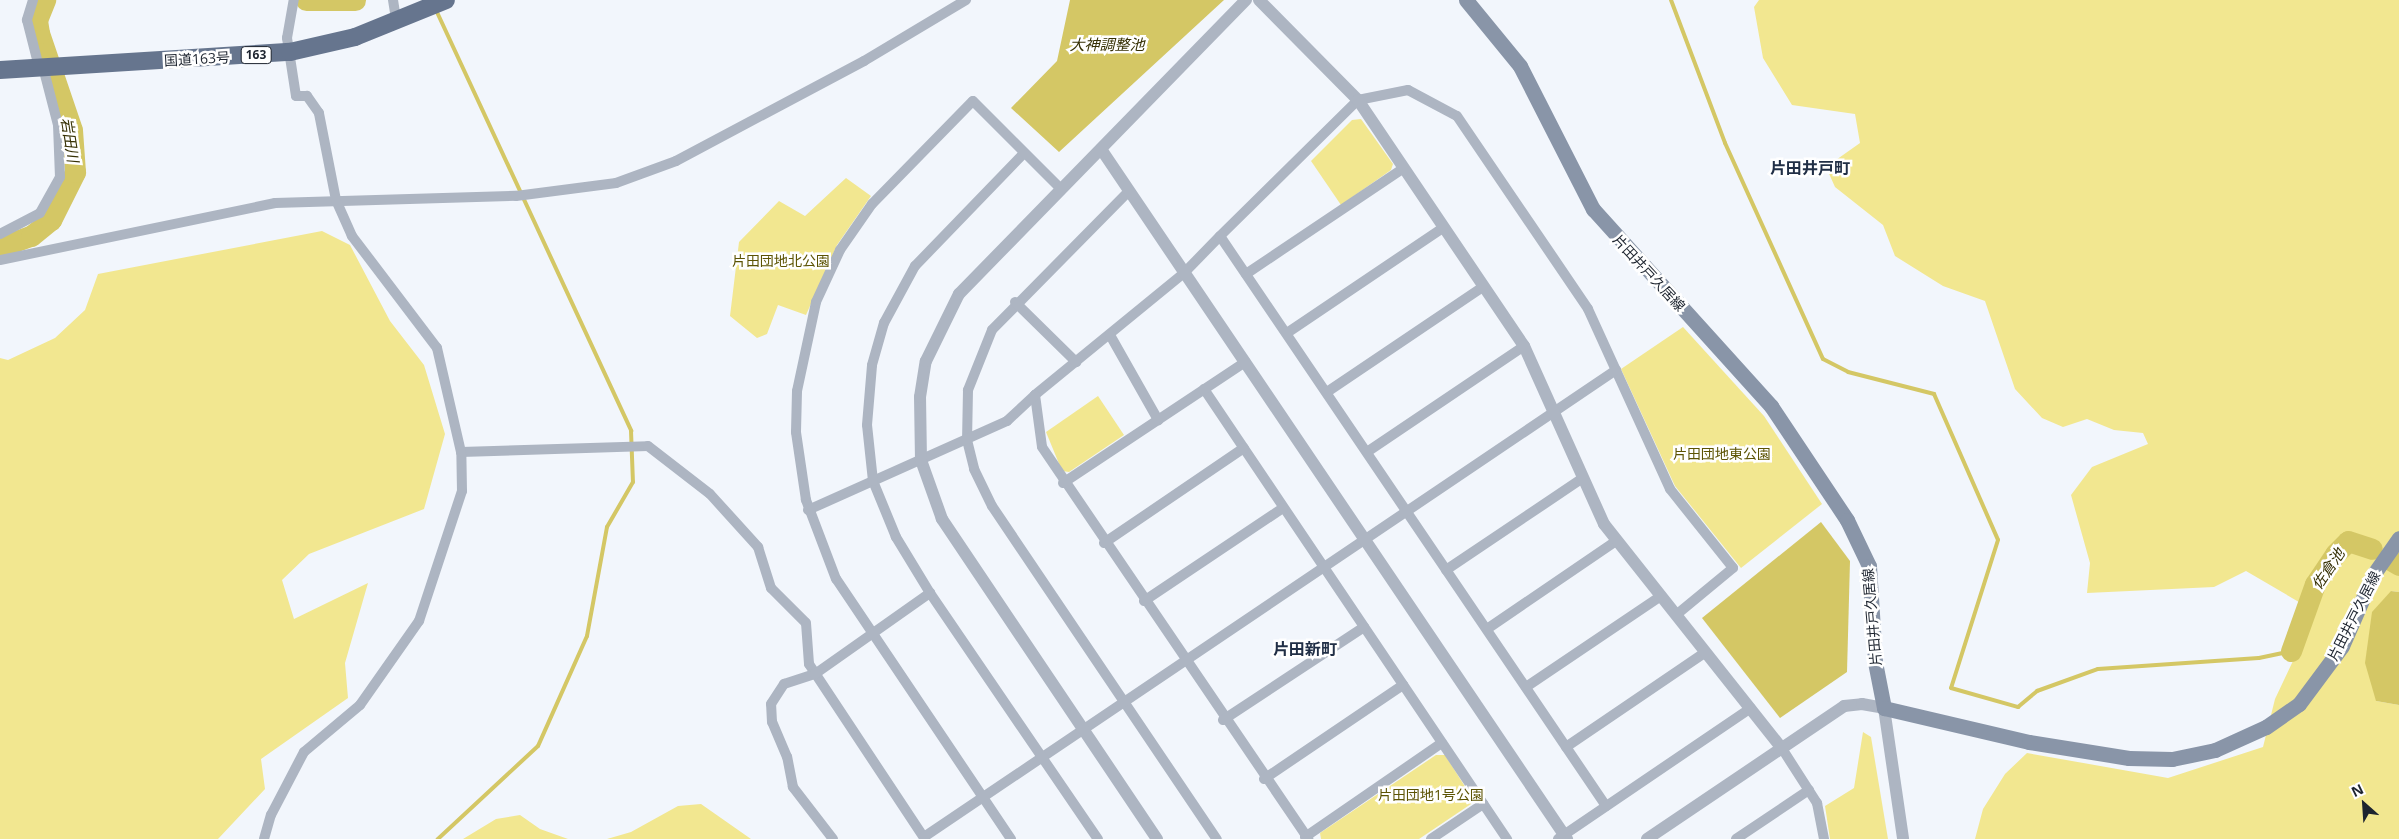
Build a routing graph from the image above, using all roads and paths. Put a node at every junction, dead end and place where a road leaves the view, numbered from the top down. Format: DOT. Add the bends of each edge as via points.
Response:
graph roads {
  1 [pos="32,0"];
  2 [pos="294,0"];
  3 [pos="446,0"];
  4 [pos="966,0"];
  5 [pos="1246,0"];
  6 [pos="1259,0"];
  7 [pos="1466,0"];
  8 [pos="393,1"];
  9 [pos="396,20"];
  10 [pos="290,52"];
  11 [pos="46,67"];
  12 [pos="0,70"];
  13 [pos="1358,100"];
  14 [pos="1101,149"];
  15 [pos="1024,152"];
  16 [pos="1404,168"];
  17 [pos="1059,187"];
  18 [pos="1129,191"];
  19 [pos="336,200"];
  20 [pos="1444,227"];
  21 [pos="0,234"];
  22 [pos="1220,236"];
  23 [pos="0,260"];
  24 [pos="1184,273"];
  25 [pos="1246,274"];
  26 [pos="1484,286"];
  27 [pos="1015,302"];
  28 [pos="1287,333"];
  29 [pos="1110,335"];
  30 [pos="1524,346"];
  31 [pos="1076,362"];
  32 [pos="1244,362"];
  33 [pos="1616,370"];
  34 [pos="1204,389"];
  35 [pos="1326,392"];
  36 [pos="1036,395"];
  37 [pos="1554,412"];
  38 [pos="1158,420"];
  39 [pos="967,440"];
  40 [pos="1244,448"];
  41 [pos="461,452"];
  42 [pos="1367,452"];
  43 [pos="921,460"];
  44 [pos="1583,478"];
  45 [pos="873,482"];
  46 [pos="1063,484"];
  47 [pos="1283,508"];
  48 [pos="808,510"];
  49 [pos="1407,511"];
  50 [pos="2399,538"];
  51 [pos="1364,539"];
  52 [pos="1616,541"];
  53 [pos="1104,543"];
  54 [pos="1323,567"];
  55 [pos="1446,570"];
  56 [pos="930,593"];
  57 [pos="1661,596"];
  58 [pos="1144,601"];
  59 [pos="1676,615"];
  60 [pos="1364,627"];
  61 [pos="1487,629"];
  62 [pos="872,634"];
  63 [pos="1706,652"];
  64 [pos="1183,661"];
  65 [pos="815,674"];
  66 [pos="1403,685"];
  67 [pos="1526,687"];
  68 [pos="1125,701"];
  69 [pos="1751,708"];
  70 [pos="1884,708"];
  71 [pos="1223,720"];
  72 [pos="1083,730"];
  73 [pos="1442,744"];
  74 [pos="1566,747"];
  75 [pos="1781,747"];
  76 [pos="1042,757"];
  77 [pos="1264,779"];
  78 [pos="1809,790"];
  79 [pos="983,797"];
  80 [pos="1483,804"];
  81 [pos="1606,806"];
  82 [pos="925,838"];
  83 [pos="1306,838"];
  84 [pos="1563,838"];
  85 [pos="264,839"];
  86 [pos="833,839"];
  87 [pos="1011,839"];
  88 [pos="1098,839"];
  89 [pos="1157,839"];
  90 [pos="1217,839"];
  91 [pos="1431,839"];
  92 [pos="1507,839"];
  93 [pos="1647,839"];
  94 [pos="1736,839"];
  95 [pos="1824,839"];
  96 [pos="1903,839"];
  1 -- 11 [label="street" via="27,20"];
  2 -- 10 [label="street"];
  3 -- 9 [label="highway, 国道163号 / 163"];
  4 -- 19 [label="street" via="864,62 676,161 616,183 516,196"];
  5 -- 14 [label="street"];
  6 -- 13 [label="street"];
  7 -- 70 [label="main road, 片田井戸久居線" via="1520,66 1593,209 1771,406 1847,520 1869,566 1875,662"];
  8 -- 9 [label="street"];
  9 -- 10 [label="highway, 国道163号 / 163" via="355,37"];
  10 -- 11 [label="highway, 国道163号 / 163"];
  10 -- 19 [label="street" via="296,96 307,96 319,113"];
  11 -- 12 [label="highway, 国道163号 / 163"];
  11 -- 21 [label="street" via="57,118 60,177 40,213"];
  13 -- 16 [label="street"];
  13 -- 22 [label="street"];
  13 -- 33 [label="street" via="1408,90 1456,116 1588,309"];
  14 -- 17 [label="street"];
  14 -- 18 [label="street"];
  15 -- 17 [label="street"];
  15 -- 45 [label="street" via="929,248 902,286 884,323 867,405"];
  15 -- 48 [label="street" via="973,101 872,204 840,250 816,302 798,374 796,432"];
  16 -- 20 [label="street"];
  16 -- 25 [label="street"];
  17 -- 43 [label="street" via="959,294 938,332 926,361 920,397"];
  18 -- 24 [label="street"];
  18 -- 27 [label="street"];
  19 -- 23 [label="street" via="250,207"];
  19 -- 41 [label="street" via="352,236 437,348"];
  20 -- 26 [label="street"];
  20 -- 28 [label="street"];
  22 -- 24 [label="street"];
  22 -- 25 [label="street"];
  24 -- 29 [label="street"];
  24 -- 32 [label="street"];
  25 -- 28 [label="street"];
  26 -- 30 [label="street"];
  26 -- 35 [label="street"];
  27 -- 31 [label="street"];
  27 -- 39 [label="street" via="980,351 968,390"];
  28 -- 35 [label="street"];
  29 -- 31 [label="street"];
  29 -- 38 [label="street"];
  30 -- 37 [label="street"];
  30 -- 42 [label="street"];
  31 -- 36 [label="street"];
  32 -- 34 [label="street"];
  32 -- 51 [label="street"];
  33 -- 37 [label="street"];
  33 -- 59 [label="street" via="1670,489 1733,568"];
  34 -- 38 [label="street"];
  34 -- 40 [label="street"];
  35 -- 42 [label="street"];
  36 -- 39 [label="street" via="1007,421"];
  36 -- 46 [label="street" via="1042,447"];
  37 -- 44 [label="street"];
  37 -- 49 [label="street"];
  38 -- 46 [label="street"];
  39 -- 43 [label="street"];
  39 -- 68 [label="street" via="974,469 992,506"];
  40 -- 47 [label="street"];
  40 -- 53 [label="street"];
  41 -- 65 [label="street" via="648,446 710,494 758,547 771,588 806,623 809,664"];
  41 -- 85 [label="street" via="460,503 419,621 360,705 304,752 271,815"];
  42 -- 49 [label="street"];
  43 -- 45 [label="street"];
  43 -- 72 [label="street" via="934,504 951,535"];
  44 -- 52 [label="street"];
  44 -- 55 [label="street"];
  45 -- 48 [label="street"];
  45 -- 56 [label="street" via="896,537"];
  46 -- 53 [label="street"];
  47 -- 54 [label="street"];
  47 -- 58 [label="street"];
  48 -- 62 [label="street" via="836,579"];
  49 -- 51 [label="street"];
  49 -- 55 [label="street"];
  50 -- 70 [label="main road, 片田井戸久居線" via="2373,575 2342,646 2299,704 2266,728 2215,750 2172,759 2130,758 2029,742"];
  51 -- 54 [label="street"];
  51 -- 84 [label="street"];
  52 -- 57 [label="street"];
  52 -- 61 [label="street"];
  53 -- 58 [label="street"];
  54 -- 60 [label="street"];
  54 -- 64 [label="street"];
  55 -- 61 [label="street"];
  56 -- 62 [label="street"];
  56 -- 76 [label="street"];
  57 -- 59 [label="street"];
  57 -- 67 [label="street"];
  58 -- 64 [label="street"];
  59 -- 63 [label="street"];
  60 -- 66 [label="street"];
  60 -- 71 [label="street"];
  61 -- 67 [label="street"];
  62 -- 65 [label="street"];
  62 -- 79 [label="street"];
  63 -- 69 [label="street"];
  63 -- 74 [label="street"];
  64 -- 68 [label="street"];
  64 -- 71 [label="street"];
  65 -- 82 [label="street"];
  65 -- 86 [label="street" via="801,675 779,688 770,714 793,787"];
  66 -- 73 [label="street"];
  66 -- 77 [label="street"];
  67 -- 74 [label="street"];
  68 -- 72 [label="street"];
  68 -- 90 [label="street"];
  69 -- 75 [label="street"];
  69 -- 81 [label="street"];
  70 -- 75 [label="street" via="1844,706"];
  70 -- 96 [label="street"];
  71 -- 77 [label="street"];
  72 -- 76 [label="street"];
  72 -- 89 [label="street"];
  73 -- 80 [label="street"];
  73 -- 83 [label="street"];
  74 -- 81 [label="street"];
  75 -- 78 [label="street"];
  75 -- 93 [label="street"];
  76 -- 79 [label="street"];
  76 -- 88 [label="street"];
  77 -- 83 [label="street"];
  78 -- 94 [label="street"];
  78 -- 95 [label="street" via="1821,816"];
  79 -- 82 [label="street"];
  79 -- 87 [label="street"];
  80 -- 91 [label="street"];
  80 -- 92 [label="street"];
  81 -- 84 [label="street"];
}
